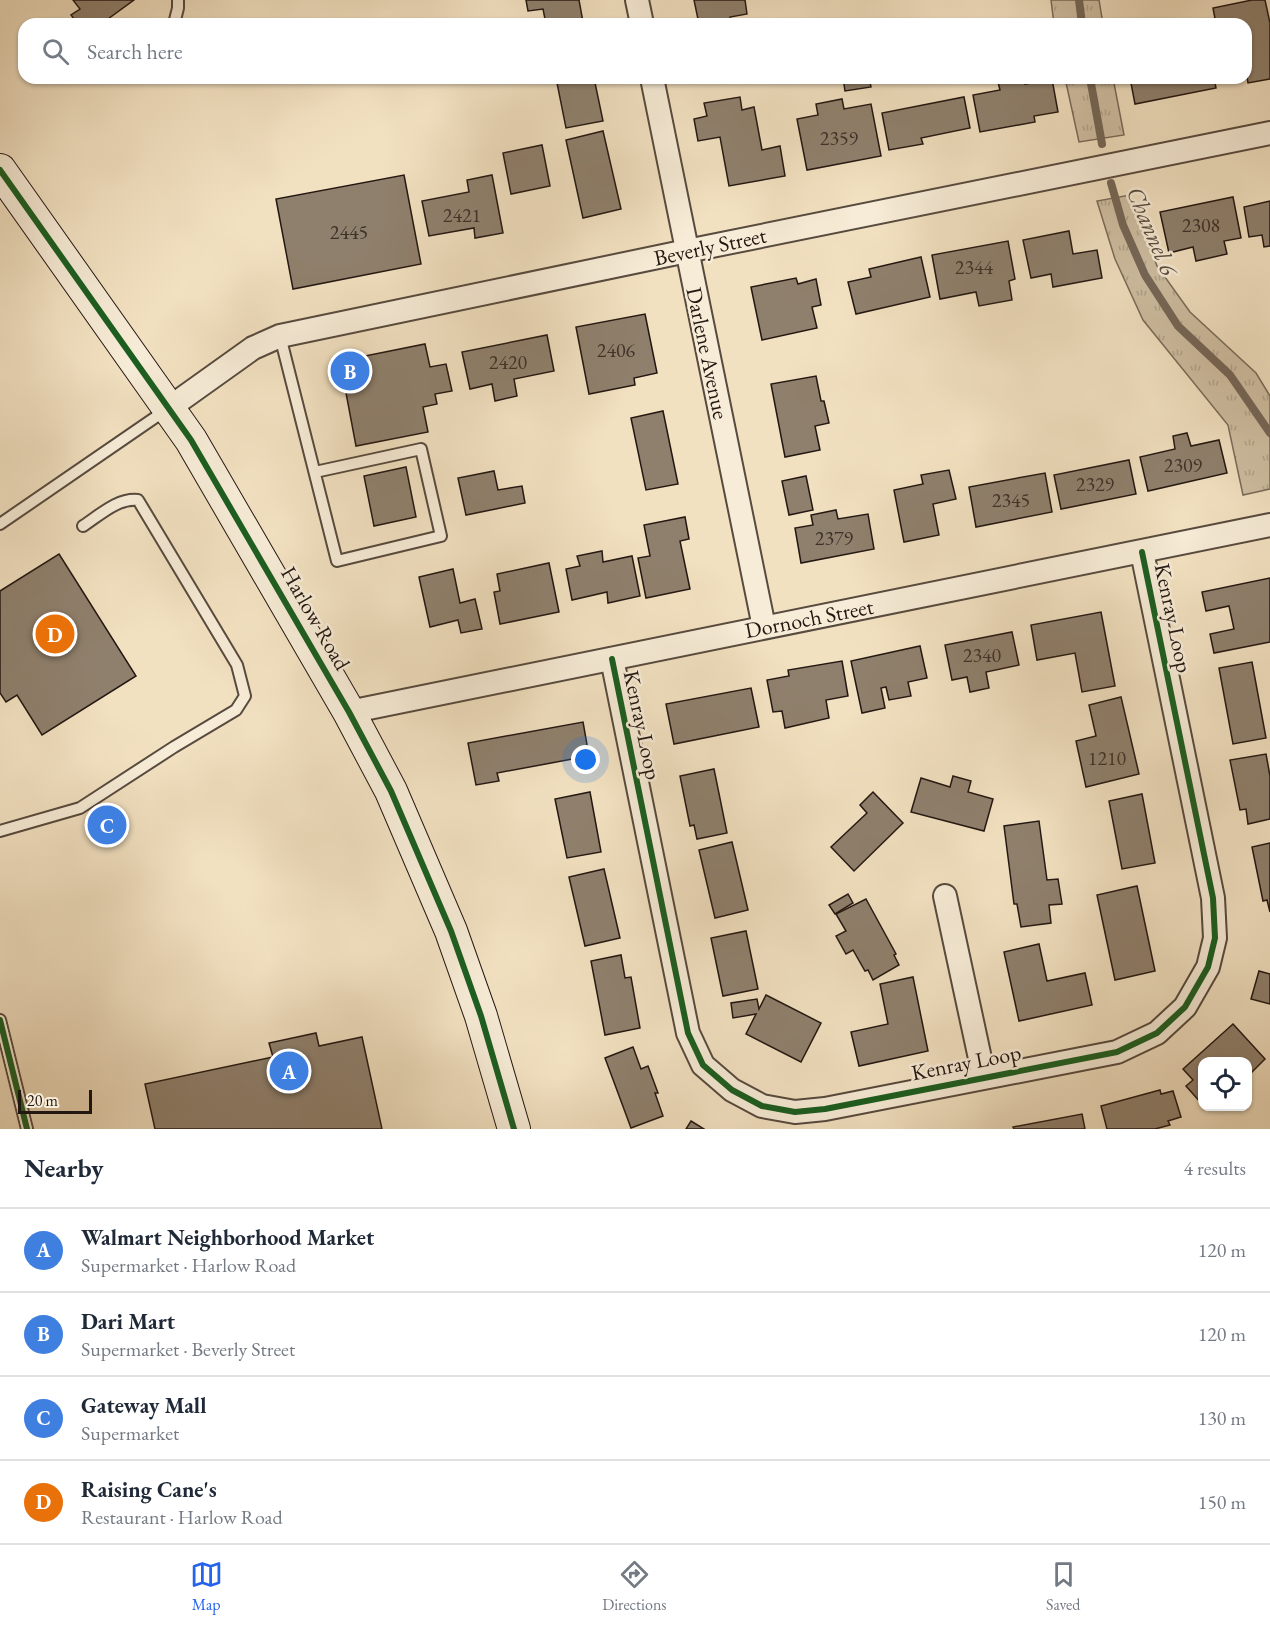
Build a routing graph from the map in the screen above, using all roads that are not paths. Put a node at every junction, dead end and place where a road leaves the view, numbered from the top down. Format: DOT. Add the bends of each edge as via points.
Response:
graph roads {
  1 [pos="178,0"];
  2 [pos="637,0"];
  3 [pos="176,18"];
  4 [pos="641,18"];
  5 [pos="653,84"];
  6 [pos="1270,133"];
  7 [pos="0,170"];
  8 [pos="687,251"];
  9 [pos="280,336"];
  10 [pos="169,408"];
  11 [pos="315,472"];
  12 [pos="0,524"];
  13 [pos="1270,525"];
  14 [pos="83,526"];
  15 [pos="1142,552"];
  16 [pos="764,627"];
  17 [pos="612,659"];
  18 [pos="349,712"];
  19 [pos="0,831"];
  20 [pos="945,896"];
  21 [pos="0,1020"];
  22 [pos="984,1077"];
  23 [pos="27,1129"];
  24 [pos="514,1129"];
  1 -- 3 [label="lane"];
  2 -- 4 [label="street"];
  5 -- 8 [label="street, Darlene Avenue"];
  6 -- 8 [label="street, Beverly Street"];
  7 -- 10 [label="main road, Harlow Road"];
  8 -- 9 [label="street, Beverly Street"];
  8 -- 16 [label="street, Darlene Avenue"];
  9 -- 10 [label="street, Beverly Street" via="253,348"];
  9 -- 11 [label="lane"];
  10 -- 12 [label="lane"];
  10 -- 18 [label="main road, Harlow Road"];
  11 -- 11 [label="lane" via="337,561 441,536 422,449"];
  13 -- 15 [label="street, Dornoch Street"];
  14 -- 19 [label="lane" via="118,503 138,500 237,665 245,696 236,710 80,808"];
  15 -- 16 [label="street, Dornoch Street"];
  15 -- 22 [label="street, Kenray Loop" via="1213,898 1215,938 1208,967 1185,1007 1157,1033 1117,1052"];
  16 -- 17 [label="street, Dornoch Street"];
  17 -- 18 [label="street, Dornoch Street"];
  17 -- 22 [label="street, Kenray Loop" via="688,1033 703,1065 732,1090 762,1106 795,1112"];
  18 -- 24 [label="main road, Harlow Road" via="391,790 451,931"];
  20 -- 22 [label="street, Kenray Loop"];
  21 -- 23 [label="lane"];
}
